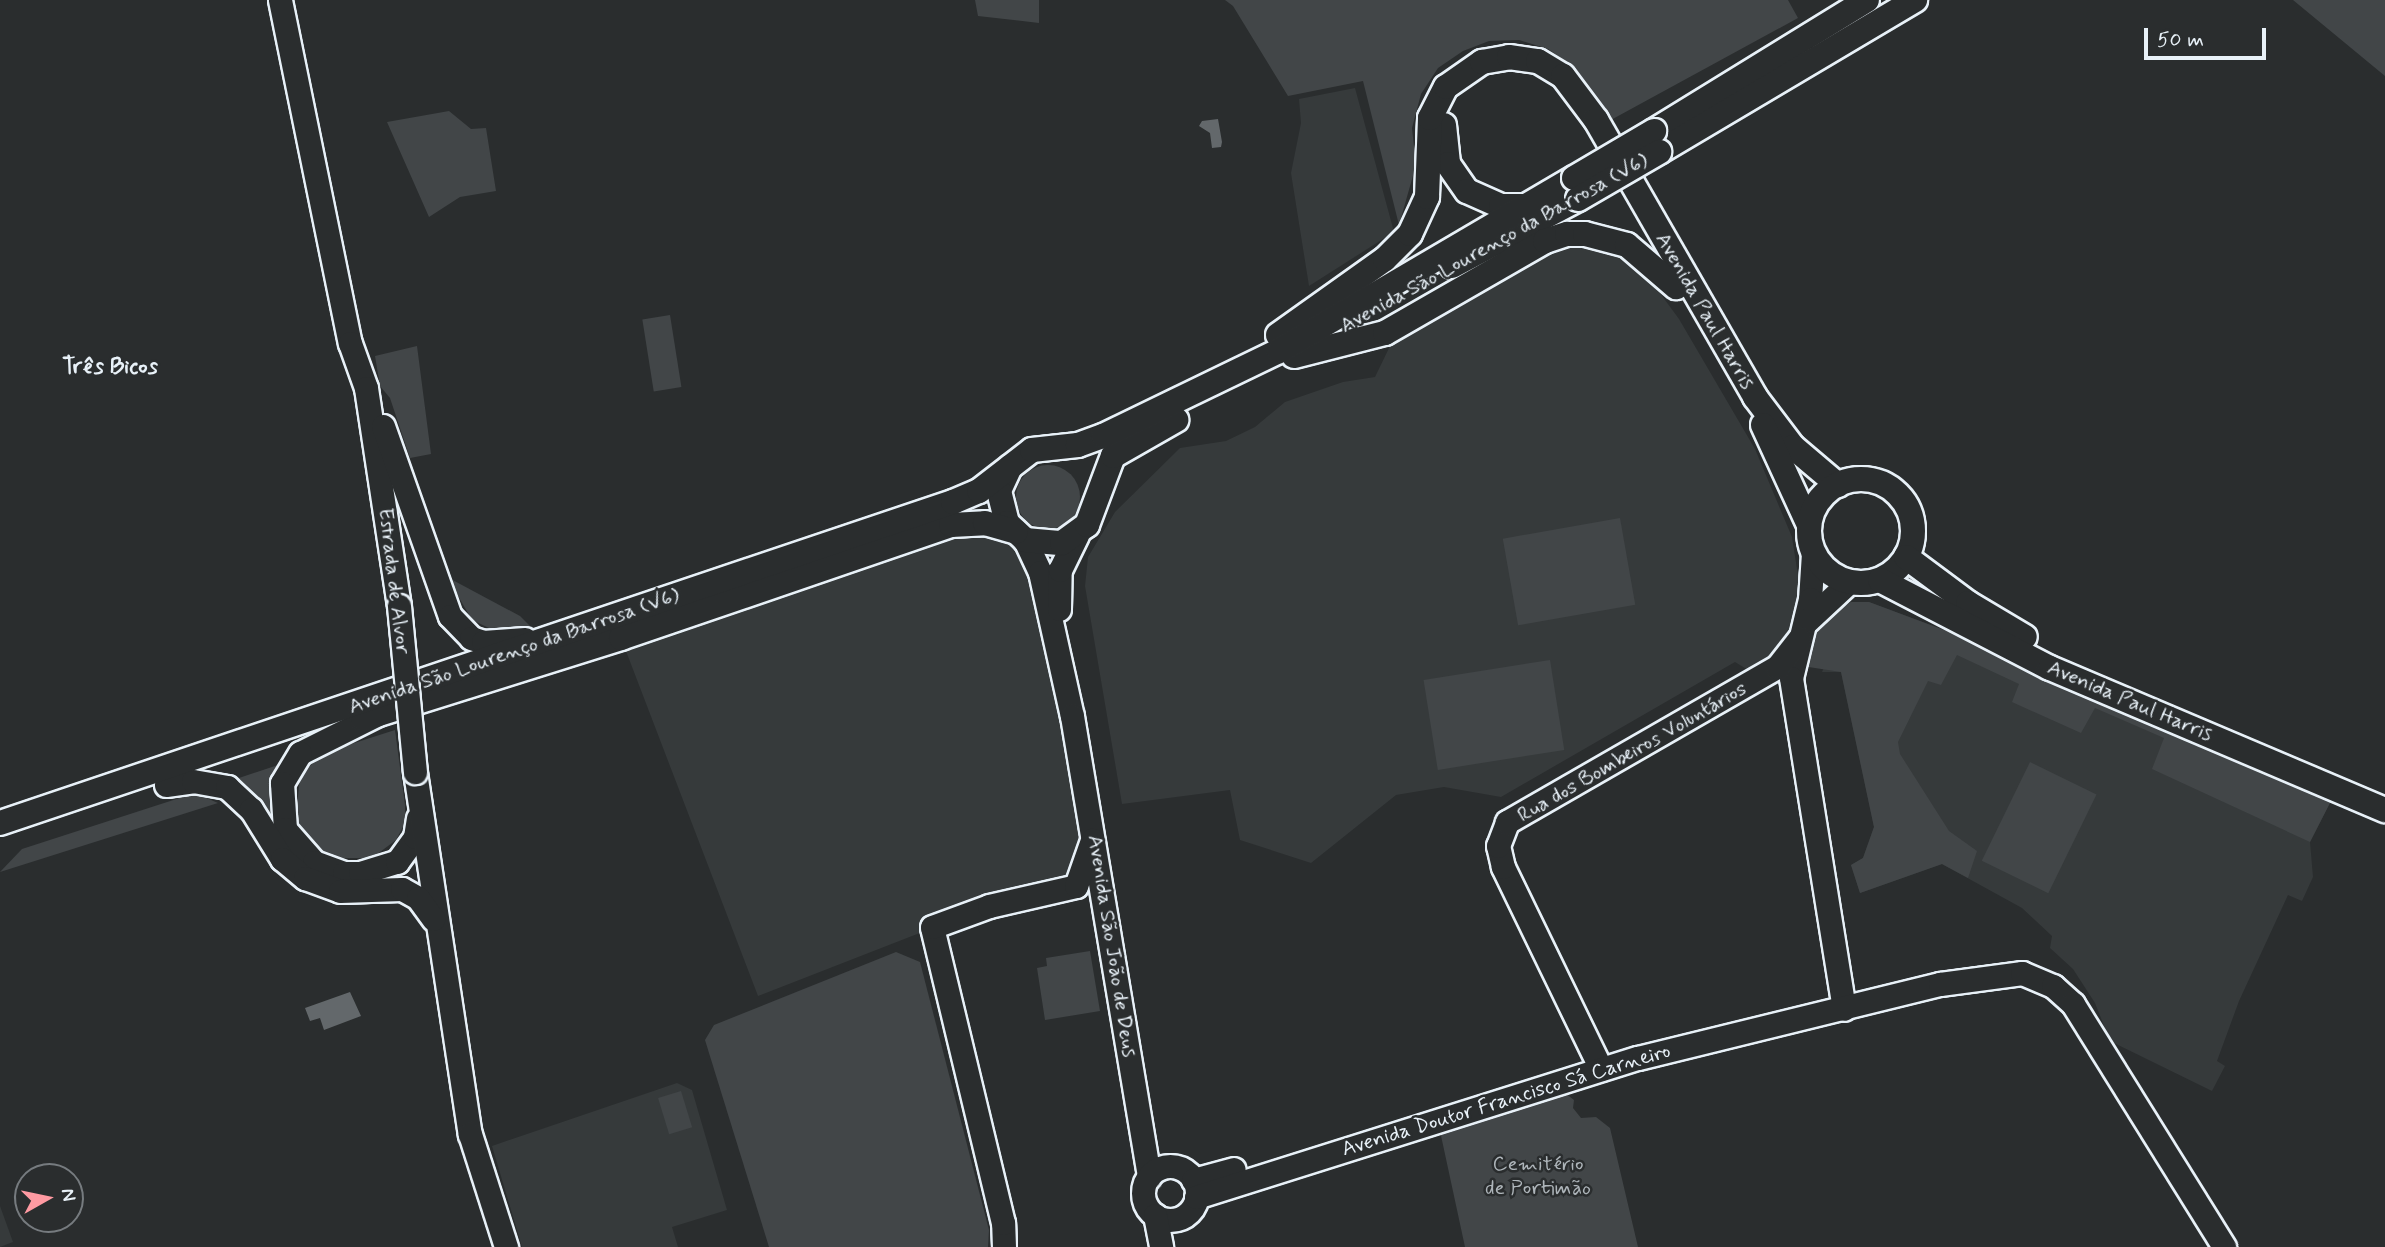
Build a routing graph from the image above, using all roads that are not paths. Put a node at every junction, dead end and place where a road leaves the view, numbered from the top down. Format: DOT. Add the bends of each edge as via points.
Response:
graph roads {
  1 [pos="280,0"];
  2 [pos="1867,0"];
  3 [pos="1915,0"];
  4 [pos="1657,141"];
  5 [pos="1576,188"];
  6 [pos="1523,206"];
  7 [pos="1676,287"];
  8 [pos="1294,356"];
  9 [pos="366,388"];
  10 [pos="1189,398"];
  11 [pos="1041,447"];
  12 [pos="1017,458"];
  13 [pos="1838,485"];
  14 [pos="1096,502"];
  15 [pos="1809,526"];
  16 [pos="1077,535"];
  17 [pos="1021,536"];
  18 [pos="1814,553"];
  19 [pos="1906,557"];
  20 [pos="1880,580"];
  21 [pos="1849,582"];
  22 [pos="1802,631"];
  23 [pos="565,633"];
  24 [pos="1751,681"];
  25 [pos="1793,695"];
  26 [pos="378,714"];
  27 [pos="1072,716"];
  28 [pos="166,785"];
  29 [pos="2385,794"];
  30 [pos="420,808"];
  31 [pos="2385,810"];
  32 [pos="0,822"];
  33 [pos="1094,830"];
  34 [pos="0,839"];
  35 [pos="1068,888"];
  36 [pos="1104,904"];
  37 [pos="436,923"];
  38 [pos="1109,937"];
  39 [pos="1844,1003"];
  40 [pos="1598,1064"];
  41 [pos="1156,1172"];
  42 [pos="1195,1188"];
  43 [pos="1166,1217"];
  44 [pos="506,1247"];
  45 [pos="1004,1247"];
  46 [pos="1161,1247"];
  47 [pos="1168,1247"];
  48 [pos="2224,1247"];
  1 -- 9 [label="street, Estrada de Alvor" via="350,343"];
  2 -- 4 [label="main road, Avenida São Lourenço da Barrosa (V6)"];
  3 -- 4 [label="main road, Avenida São Lourenço da Barrosa (V6)"];
  4 -- 5 [label="main road, Avenida São Lourenço da Barrosa (V6), bridge"];
  5 -- 6 [label="main road, Avenida São Lourenço da Barrosa (V6)"];
  5 -- 8 [label="main road, Avenida São Lourenço da Barrosa (V6)"];
  6 -- 7 [label="main road, Avenida Paul Harris" via="1483,201 1467,191 1448,164 1443,145 1445,121 1456,98 1483,77 1517,72 1535,75 1567,100"];
  6 -- 10 [label="main road, Avenida São Lourenço da Barrosa (V6)" via="1279,351"];
  7 -- 8 [label="main road" via="1627,245 1567,234 1545,241 1385,333"];
  7 -- 15 [label="main road, Avenida Paul Harris" via="1764,427"];
  8 -- 14 [label="main road, Avenida São Lourenço da Barrosa (V6)" via="1113,456"];
  9 -- 23 [label="street" via="459,630 483,642"];
  9 -- 30 [label="street, Estrada de Alvor, bridge" via="399,606"];
  10 -- 11 [label="main road, Avenida São Lourenço da Barrosa (V6)" via="1078,445"];
  10 -- 13 [label="main road, Avenida Paul Harris" via="1385,259 1410,234 1427,197 1430,118 1446,87 1458,76 1495,59 1538,61 1563,76 1596,120 1755,397 1793,447"];
  11 -- 12 [label="main road, Avenida São Lourenço da Barrosa (V6)"];
  11 -- 14 [label="main road" via="1067,451 1081,460 1093,477"];
  12 -- 17 [label="main road" via="999,491 1001,508"];
  12 -- 23 [label="main road, Avenida São Lourenço da Barrosa (V6)" via="986,486 953,502"];
  13 -- 15 [label="main road" via="1819,500"];
  13 -- 19 [label="main road" via="1864,480 1896,493 1912,523"];
  14 -- 16 [label="main road, Avenida São Lourenço da Barrosa (V6)" via="1087,525"];
  15 -- 18 [label="main road"];
  16 -- 17 [label="main road, Avenida São Lourenço da Barrosa (V6)" via="1062,543 1039,544"];
  16 -- 27 [label="street" via="1059,570 1057,596"];
  17 -- 26 [label="main road, Avenida São Lourenço da Barrosa (V6)" via="985,523 951,525 611,642"];
  17 -- 27 [label="street" via="1040,572"];
  18 -- 21 [label="main road" via="1832,575"];
  18 -- 22 [label="street"];
  19 -- 20 [label="main road"];
  19 -- 29 [label="main road, Avenida Paul Harris" via="1968,603 2036,642"];
  20 -- 21 [label="main road"];
  20 -- 31 [label="main road, Avenida Paul Harris" via="2063,673"];
  21 -- 22 [label="street, Rua dos Bombeiros Voluntários"];
  22 -- 24 [label="street, Rua dos Bombeiros Voluntários" via="1777,667"];
  22 -- 25 [label="street" via="1791,678"];
  23 -- 32 [label="main road, Avenida São Lourenço da Barrosa (V6)"];
  24 -- 25 [label="street" via="1776,677"];
  24 -- 40 [label="street, Rua dos Bombeiros Voluntários" via="1507,822 1498,846 1503,867"];
  25 -- 39 [label="street"];
  26 -- 28 [label="main road, Avenida São Lourenço da Barrosa (V6)"];
  26 -- 30 [label="street" via="300,753 282,783 285,828 300,851 329,869 344,873 382,869 407,851"];
  27 -- 33 [label="street, Avenida São João de Deus"];
  28 -- 34 [label="main road, Avenida São Lourenço da Barrosa (V6)"];
  28 -- 37 [label="street" via="193,781 227,787 246,802 282,859 305,878 340,891 402,889 418,898"];
  30 -- 37 [label="street, Estrada de Alvor"];
  33 -- 35 [label="street" via="1088,860"];
  33 -- 36 [label="street, Avenida São João de Deus"];
  35 -- 36 [label="street" via="1097,887"];
  35 -- 38 [label="street" via="1082,893 1096,908"];
  35 -- 45 [label="street" via="989,906 932,926 1003,1223"];
  36 -- 38 [label="street, Avenida São João de Deus"];
  37 -- 44 [label="street, Estrada de Alvor" via="470,1134"];
  38 -- 41 [label="street, Avenida São João de Deus" via="1139,1116"];
  39 -- 40 [label="street, Avenida Doutor Francisco Sá Carneiro"];
  39 -- 48 [label="street, Avenida Doutor Francisco Sá Carneiro" via="2022,973 2053,985 2073,1004"];
  40 -- 42 [label="street, Avenida Doutor Francisco Sá Carneiro"];
  41 -- 42 [label="street" via="1180,1168"];
  41 -- 43 [label="street" via="1143,1193"];
  42 -- 43 [label="street" via="1188,1212"];
  43 -- 46 [label="street"];
  43 -- 47 [label="street"];
}
